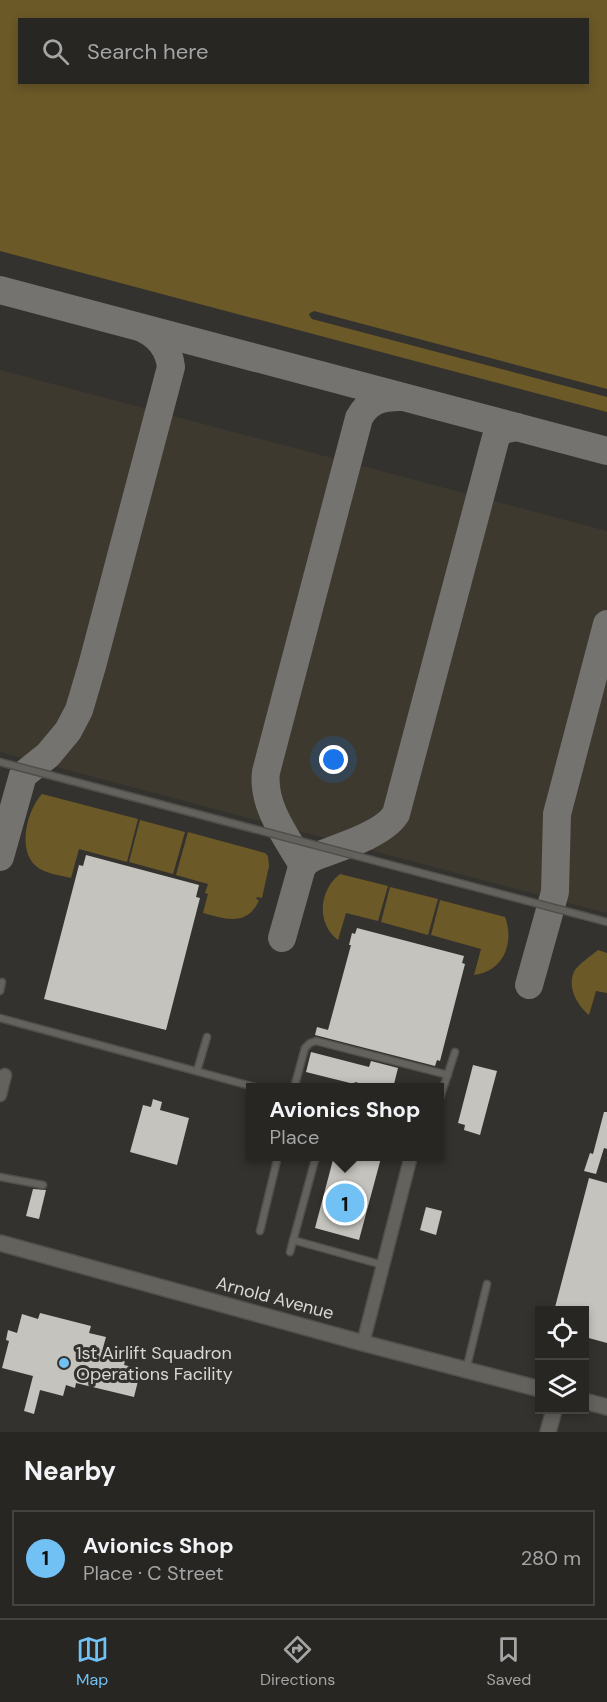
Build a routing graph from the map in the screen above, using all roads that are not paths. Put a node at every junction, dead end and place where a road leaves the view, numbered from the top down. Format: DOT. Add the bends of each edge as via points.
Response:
graph roads {
  1 [pos="0,762"];
  2 [pos="607,922"];
  3 [pos="2,982"];
  4 [pos="0,991"];
  5 [pos="0,1018"];
  6 [pos="207,1037"];
  7 [pos="455,1052"];
  8 [pos="197,1071"];
  9 [pos="6,1075"];
  10 [pos="448,1075"];
  11 [pos="295,1083"];
  12 [pos="246,1085"];
  13 [pos="444,1086"];
  14 [pos="0,1095"];
  15 [pos="277,1161"];
  16 [pos="315,1161"];
  17 [pos="410,1161"];
  18 [pos="0,1177"];
  19 [pos="44,1185"];
  20 [pos="260,1231"];
  21 [pos="293,1240"];
  22 [pos="0,1243"];
  23 [pos="290,1252"];
  24 [pos="383,1265"];
  25 [pos="487,1284"];
  26 [pos="363,1343"];
  27 [pos="465,1371"];
  28 [pos="535,1388"];
  29 [pos="589,1402"];
  30 [pos="607,1407"];
  31 [pos="553,1414"];
  32 [pos="548,1432"];
  1 -- 2 [label="lane"];
  3 -- 4 [label="lane"];
  5 -- 8 [label="lane"];
  6 -- 8 [label="lane"];
  7 -- 10 [label="lane"];
  8 -- 12 [label="lane"];
  9 -- 14 [label="street"];
  10 -- 11 [label="lane" via="316,1041 305,1048"];
  10 -- 13 [label="lane"];
  15 -- 20 [label="lane"];
  16 -- 21 [label="lane"];
  17 -- 24 [label="street"];
  18 -- 19 [label="lane"];
  21 -- 23 [label="lane"];
  21 -- 24 [label="lane"];
  22 -- 26 [label="street, Arnold Avenue"];
  24 -- 26 [label="street"];
  25 -- 27 [label="lane"];
  26 -- 27 [label="street, Arnold Avenue"];
  27 -- 28 [label="street, Arnold Avenue"];
  29 -- 30 [label="street"];
  31 -- 32 [label="street"];
}
